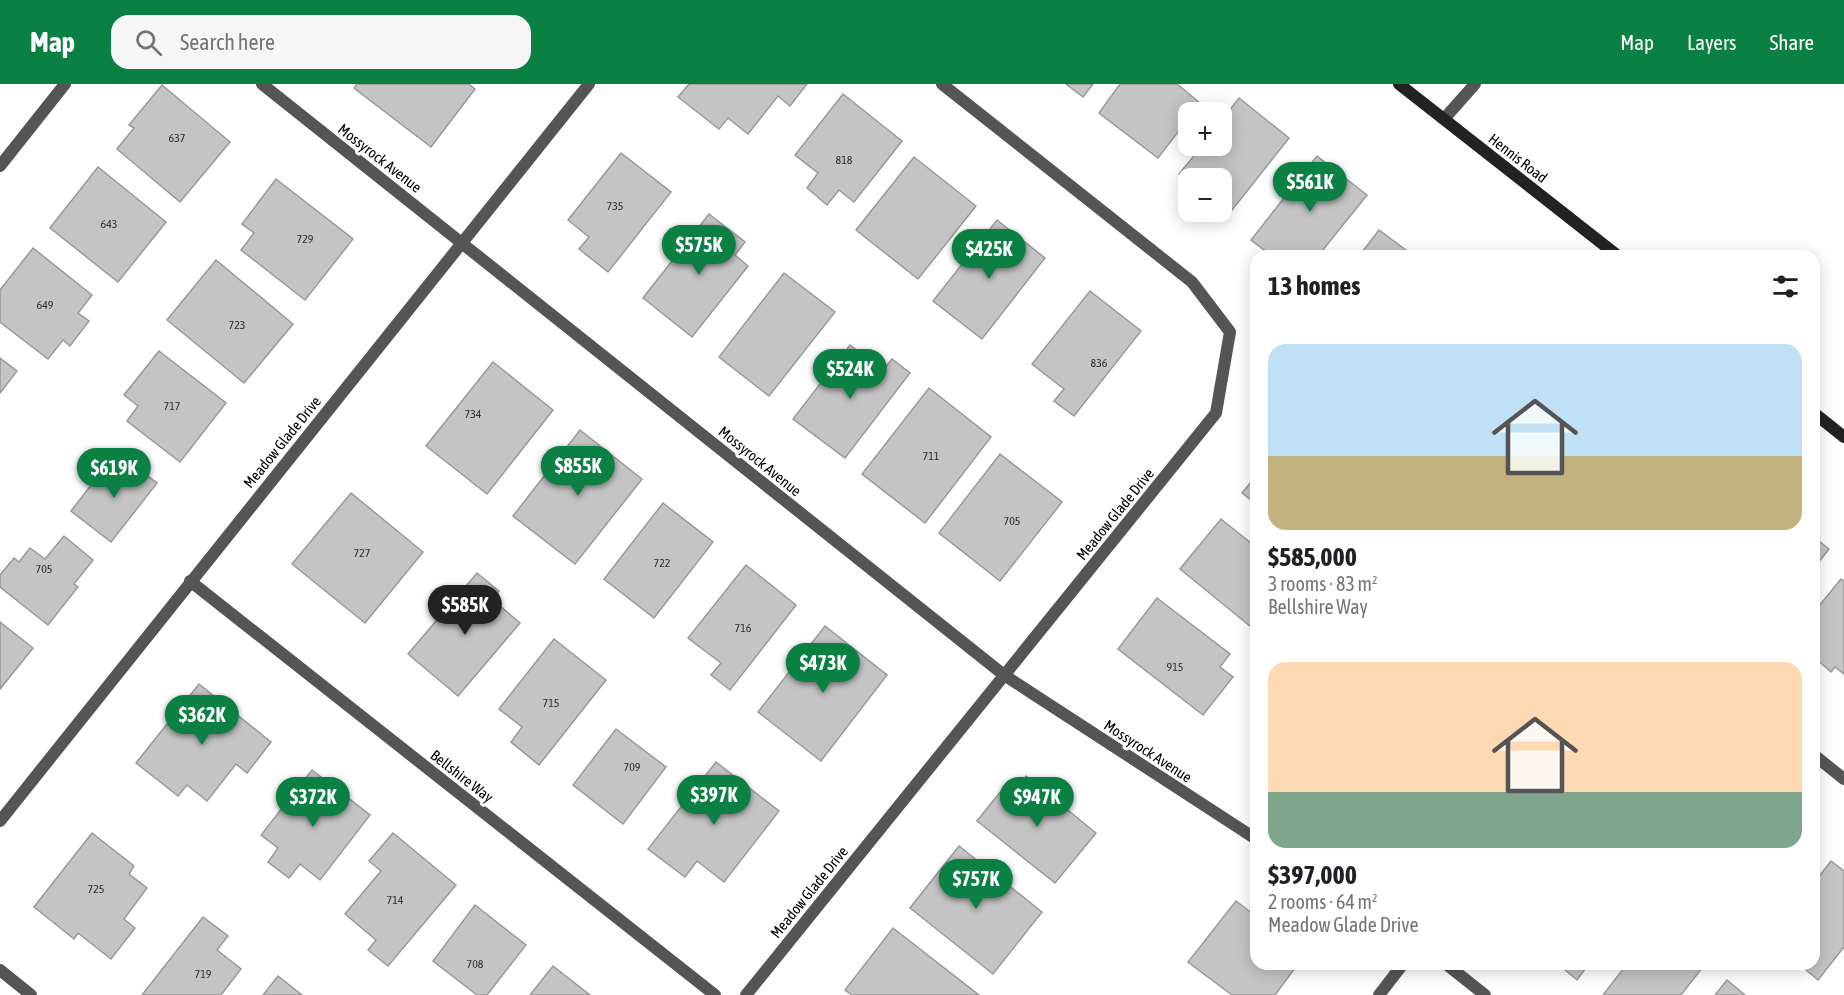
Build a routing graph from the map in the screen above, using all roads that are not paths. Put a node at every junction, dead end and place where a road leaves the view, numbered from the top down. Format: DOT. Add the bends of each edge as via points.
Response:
graph roads {
  1 [pos="65,84"];
  2 [pos="262,84"];
  3 [pos="589,84"];
  4 [pos="942,84"];
  5 [pos="1399,84"];
  6 [pos="1475,84"];
  7 [pos="1444,119"];
  8 [pos="0,166"];
  9 [pos="461,242"];
  10 [pos="1610,250"];
  11 [pos="1820,418"];
  12 [pos="1844,437"];
  13 [pos="190,581"];
  14 [pos="1004,675"];
  15 [pos="1820,759"];
  16 [pos="1844,779"];
  17 [pos="0,821"];
  18 [pos="1250,835"];
  19 [pos="0,970"];
  20 [pos="1398,970"];
  21 [pos="1454,970"];
  22 [pos="31,995"];
  23 [pos="715,995"];
  24 [pos="746,995"];
  25 [pos="1379,995"];
  26 [pos="1485,995"];
  1 -- 8 [label="street"];
  2 -- 9 [label="street, Mossyrock Avenue"];
  3 -- 9 [label="street, Meadow Glade Drive"];
  4 -- 14 [label="street, Meadow Glade Drive" via="1192,282 1230,332 1216,413"];
  5 -- 7 [label="street, Hennis Road"];
  6 -- 7 [label="street"];
  7 -- 10 [label="street, Hennis Road"];
  9 -- 13 [label="street, Meadow Glade Drive"];
  9 -- 14 [label="street, Mossyrock Avenue"];
  11 -- 12 [label="street"];
  13 -- 17 [label="street, Meadow Glade Drive"];
  13 -- 23 [label="street, Bellshire Way"];
  14 -- 18 [label="street, Mossyrock Avenue"];
  14 -- 24 [label="street, Meadow Glade Drive"];
  15 -- 16 [label="street"];
  19 -- 22 [label="street"];
  20 -- 25 [label="street"];
  21 -- 26 [label="street"];
}
